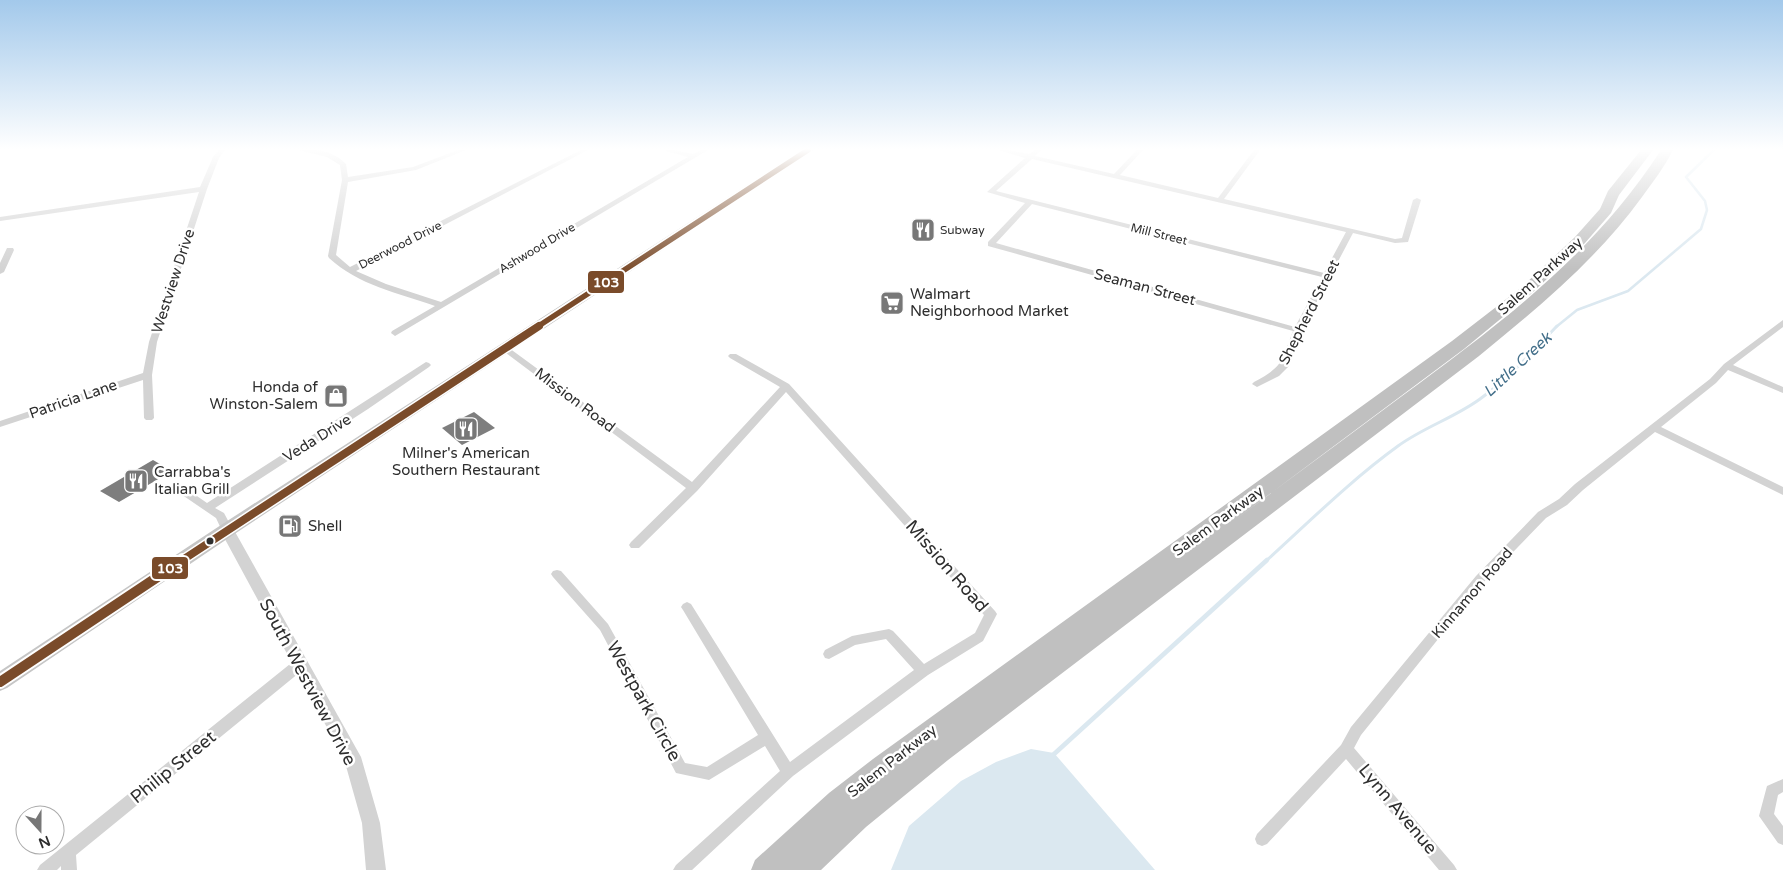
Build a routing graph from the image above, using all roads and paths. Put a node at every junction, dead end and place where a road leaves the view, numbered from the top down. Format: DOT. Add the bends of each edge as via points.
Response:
graph roads {
  1 [pos="192,191"];
  2 [pos="202,191"];
  3 [pos="343,191"];
  4 [pos="506,191"];
  5 [pos="634,191"];
  6 [pos="746,191"];
  7 [pos="993,191"];
  8 [pos="1179,191"];
  9 [pos="1227,191"];
  10 [pos="1617,191"];
  11 [pos="1640,191"];
  12 [pos="1220,200"];
  13 [pos="1417,200"];
  14 [pos="1030,202"];
  15 [pos="0,219"];
  16 [pos="1350,231"];
  17 [pos="10,250"];
  18 [pos="349,271"];
  19 [pos="0,272"];
  20 [pos="1326,276"];
  21 [pos="442,305"];
  22 [pos="1783,323"];
  23 [pos="1298,330"];
  24 [pos="395,333"];
  25 [pos="505,348"];
  26 [pos="733,356"];
  27 [pos="426,365"];
  28 [pos="1727,366"];
  29 [pos="147,375"];
  30 [pos="1256,384"];
  31 [pos="786,386"];
  32 [pos="1783,390"];
  33 [pos="149,418"];
  34 [pos="0,424"];
  35 [pos="1654,428"];
  36 [pos="177,488"];
  37 [pos="693,488"];
  38 [pos="1783,491"];
  39 [pos="207,508"];
  40 [pos="227,530"];
  41 [pos="635,545"];
  42 [pos="557,574"];
  43 [pos="687,607"];
  44 [pos="829,654"];
  45 [pos="300,664"];
  46 [pos="923,672"];
  47 [pos="0,682"];
  48 [pos="767,737"];
  49 [pos="1346,749"];
  50 [pos="788,772"];
  51 [pos="1783,786"];
  52 [pos="1783,838"];
  53 [pos="1262,839"];
  54 [pos="68,852"];
  55 [pos="45,870"];
  56 [pos="70,870"];
  57 [pos="376,870"];
  58 [pos="680,870"];
  59 [pos="765,870"];
  60 [pos="800,870"];
  61 [pos="1449,870"];
  1 -- 15 [label="street"];
  2 -- 29 [label="street, Westview Drive" via="153,342"];
  3 -- 18 [label="street" via="332,256"];
  4 -- 18 [label="street, Deerwood Drive"];
  5 -- 21 [label="street, Ashwood Drive"];
  6 -- 25 [label="main road"];
  7 -- 14 [label="street, Mill Street"];
  8 -- 12 [label="street"];
  9 -- 12 [label="street"];
  10 -- 59 [label="highway, Salem Parkway" via="1594,225 1546,273 1498,314 916,741 839,802"];
  11 -- 60 [label="highway, Salem Parkway" via="1578,261 1520,314 938,752 856,818"];
  12 -- 16 [label="street"];
  13 -- 16 [label="street" via="1405,240 1395,241"];
  14 -- 20 [label="street, Mill Street"];
  14 -- 23 [label="street, Seaman Street" via="991,244"];
  16 -- 20 [label="street, Shepherd Street"];
  17 -- 19 [label="street"];
  18 -- 21 [label="street"];
  20 -- 23 [label="street, Shepherd Street"];
  21 -- 24 [label="street, Ashwood Drive"];
  22 -- 28 [label="street, Kinnamon Road"];
  23 -- 30 [label="street, Shepherd Street" via="1285,365 1276,374"];
  25 -- 37 [label="street, Mission Road"];
  25 -- 40 [label="main road"];
  26 -- 31 [label="street"];
  27 -- 39 [label="street, Veda Drive"];
  28 -- 32 [label="street"];
  28 -- 35 [label="street, Kinnamon Road"];
  29 -- 33 [label="street, Westview Drive"];
  29 -- 34 [label="street, Patricia Lane"];
  31 -- 37 [label="street"];
  31 -- 46 [label="street, Mission Road" via="991,614 979,637"];
  35 -- 38 [label="street"];
  35 -- 49 [label="street, Kinnamon Road" via="1563,502 1542,515 1480,578 1356,731"];
  36 -- 39 [label="street"];
  37 -- 41 [label="street"];
  39 -- 40 [label="street" via="220,516"];
  40 -- 45 [label="street, South Westview Drive"];
  40 -- 47 [label="main road"];
  42 -- 48 [label="street, Westpark Circle" via="604,627 681,769 709,774"];
  43 -- 48 [label="street"];
  44 -- 46 [label="street" via="852,642 889,634"];
  45 -- 54 [label="street, Philip Street"];
  45 -- 57 [label="street, South Westview Drive" via="352,757 370,824"];
  46 -- 50 [label="street, Mission Road"];
  48 -- 50 [label="street"];
  49 -- 53 [label="street, Kinnamon Road"];
  49 -- 61 [label="street, Lynn Avenue"];
  50 -- 58 [label="street, Mission Road"];
  51 -- 52 [label="street" via="1772,791 1766,816"];
  54 -- 55 [label="street, Philip Street"];
  54 -- 56 [label="street"];
}
